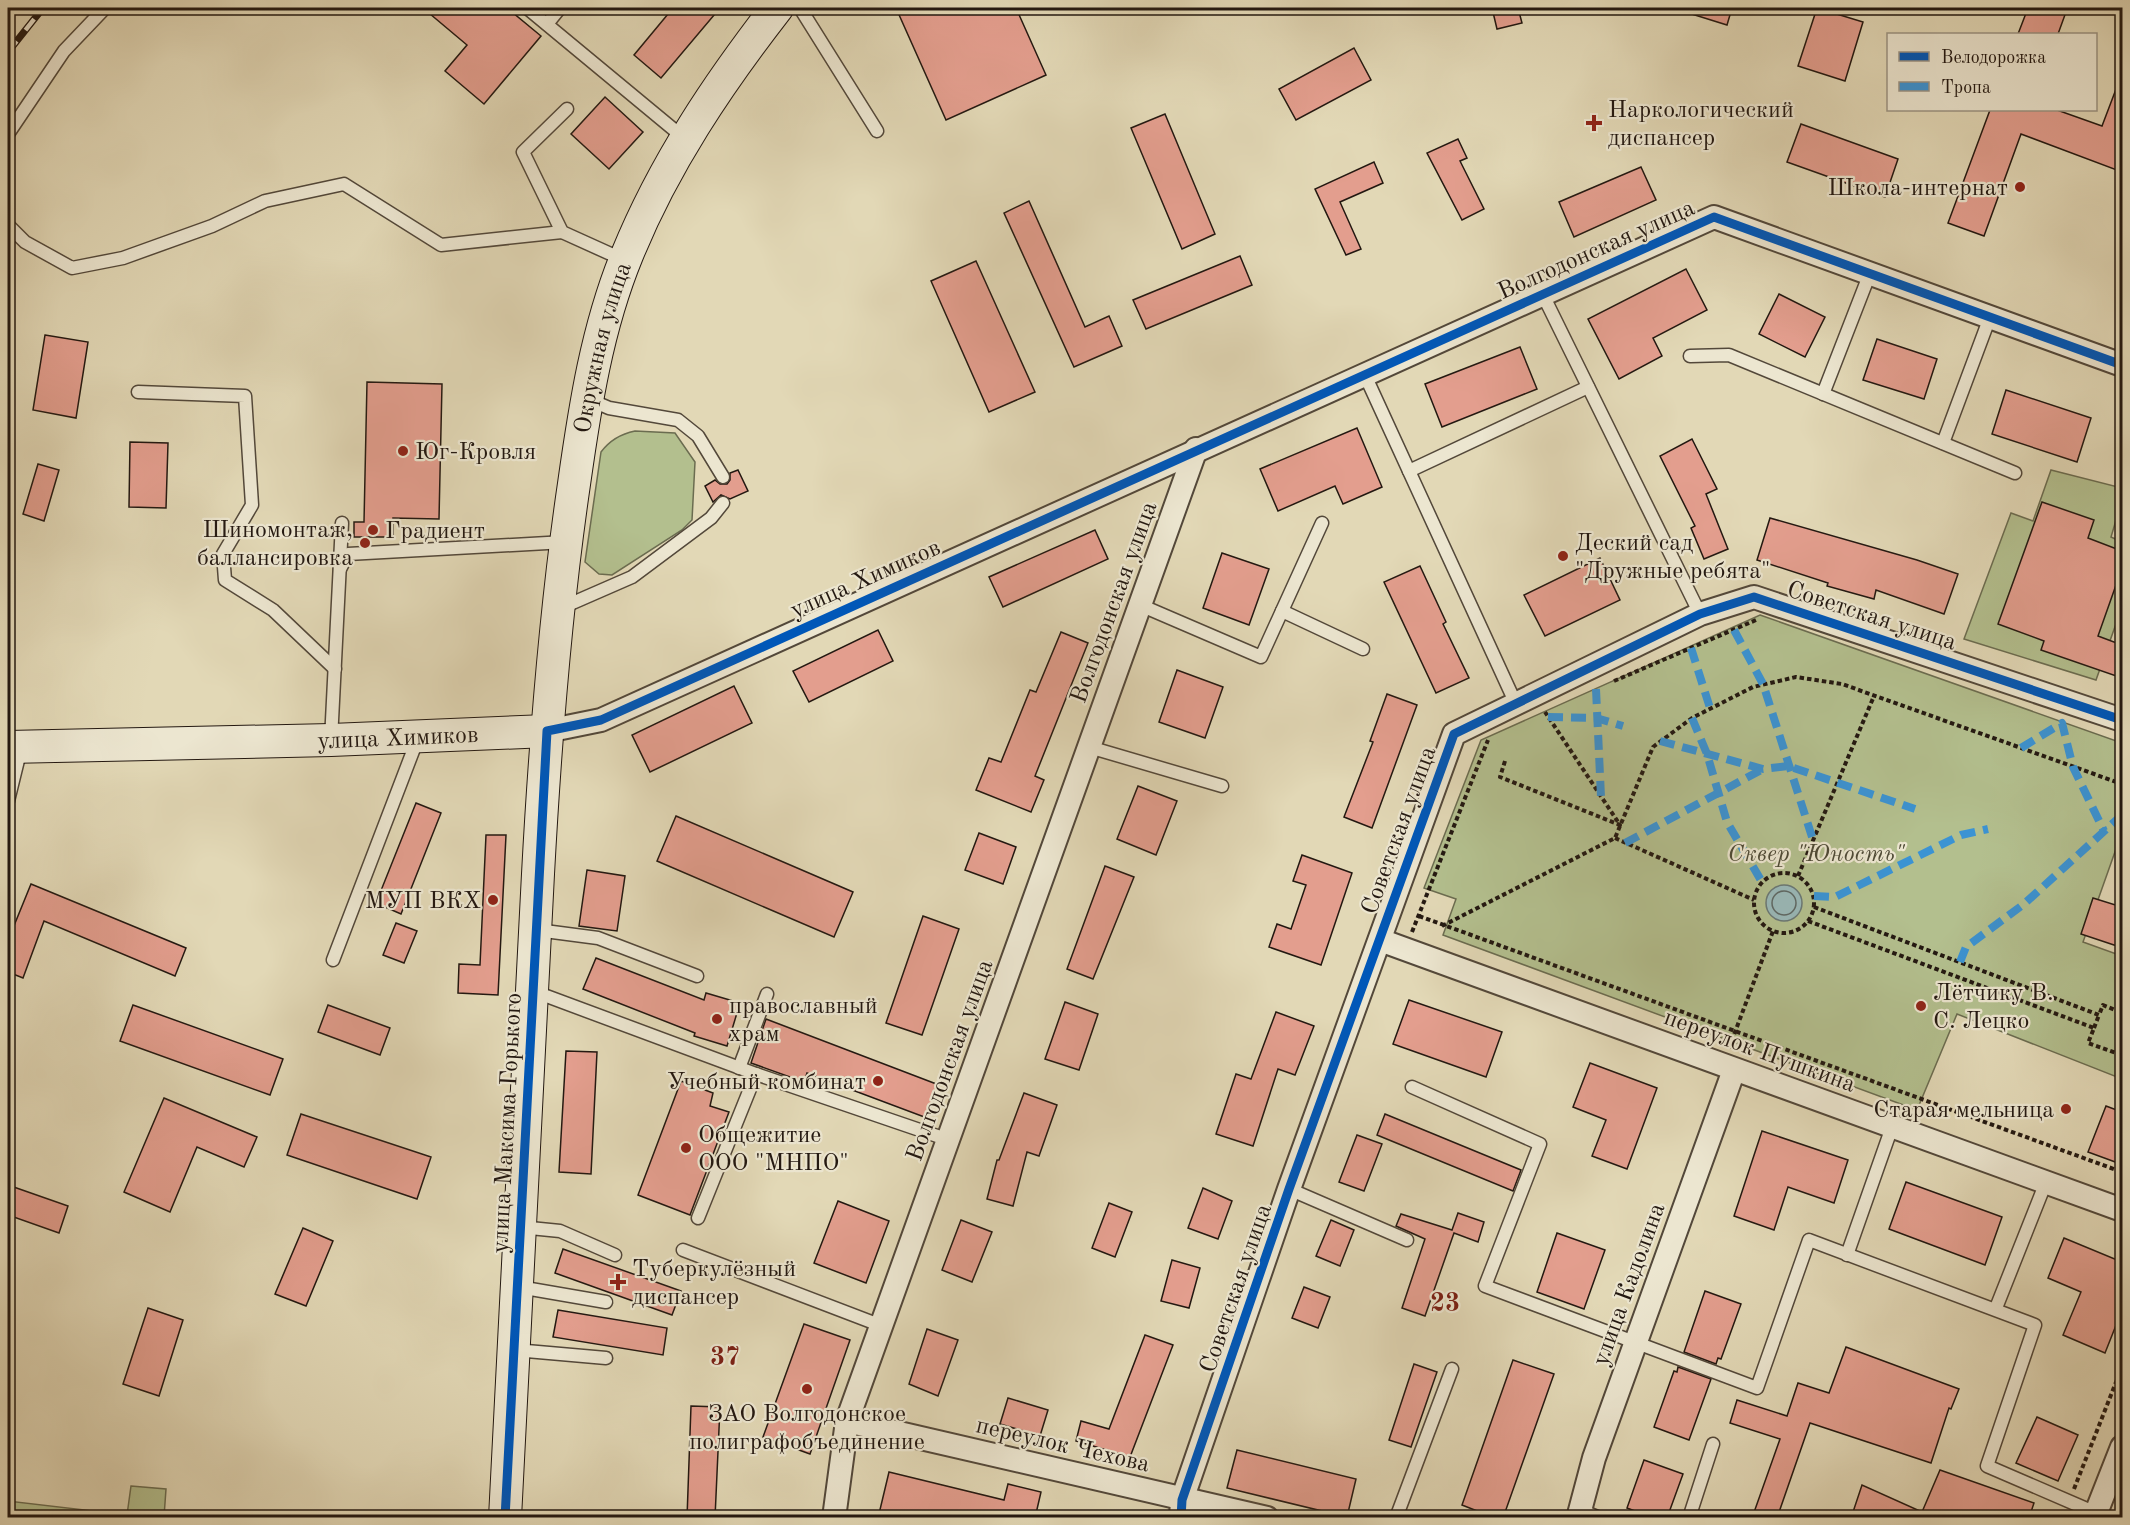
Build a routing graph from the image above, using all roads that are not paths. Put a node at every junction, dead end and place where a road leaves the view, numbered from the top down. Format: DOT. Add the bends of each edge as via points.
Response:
graph roads {
  1 [pos="105,8"];
  2 [pos="527,8"];
  3 [pos="560,8"];
  4 [pos="777,8"];
  5 [pos="800,8"];
  6 [pos="547,24"];
  7 [pos="567,109"];
  8 [pos="877,131"];
  9 [pos="8,134"];
  10 [pos="685,139"];
  11 [pos="8,225"];
  12 [pos="562,232"];
  13 [pos="625,261"];
  14 [pos="1869,273"];
  15 [pos="1543,295"];
  16 [pos="1990,317"];
  17 [pos="1690,356"];
  18 [pos="2122,365"];
  19 [pos="1364,373"];
  20 [pos="1588,387"];
  21 [pos="138,392"];
  22 [pos="1822,394"];
  23 [pos="586,399"];
  24 [pos="1943,443"];
  25 [pos="1196,449"];
  26 [pos="1409,471"];
  27 [pos="2015,473"];
  28 [pos="723,477"];
  29 [pos="723,503"];
  30 [pos="342,523"];
  31 [pos="1322,523"];
  32 [pos="565,542"];
  33 [pos="340,569"];
  34 [pos="1140,605"];
  35 [pos="557,610"];
  36 [pos="1282,611"];
  37 [pos="1700,614"];
  38 [pos="1363,649"];
  39 [pos="335,669"];
  40 [pos="1532,707"];
  41 [pos="2122,720"];
  42 [pos="547,731"];
  43 [pos="419,737"];
  44 [pos="331,740"];
  45 [pos="15,747"];
  46 [pos="1089,747"];
  47 [pos="1222,786"];
  48 [pos="8,801"];
  49 [pos="536,930"];
  50 [pos="1380,940"];
  51 [pos="333,960"];
  52 [pos="697,976"];
  53 [pos="532,991"];
  54 [pos="767,994"];
  55 [pos="739,1068"];
  56 [pos="1734,1070"];
  57 [pos="756,1074"];
  58 [pos="1412,1087"];
  59 [pos="1892,1127"];
  60 [pos="949,1140"];
  61 [pos="2046,1182"];
  62 [pos="1289,1190"];
  63 [pos="2122,1210"];
  64 [pos="698,1218"];
  65 [pos="520,1227"];
  66 [pos="1407,1240"];
  67 [pos="683,1250"];
  68 [pos="615,1255"];
  69 [pos="1846,1255"];
  70 [pos="517,1286"];
  71 [pos="606,1302"];
  72 [pos="1996,1308"];
  73 [pos="882,1326"];
  74 [pos="1635,1344"];
  75 [pos="513,1350"];
  76 [pos="606,1359"];
  77 [pos="1452,1369"];
  78 [pos="847,1421"];
  79 [pos="1713,1444"];
  80 [pos="2122,1447"];
  81 [pos="1182,1509"];
  82 [pos="1586,1515"];
  83 [pos="2095,1515"];
  84 [pos="505,1518"];
  85 [pos="834,1518"];
  86 [pos="1267,1518"];
  87 [pos="1396,1518"];
  88 [pos="1689,1518"];
  1 -- 9 [label="lane" via="64,51"];
  2 -- 6 [label="lane"];
  3 -- 6 [label="lane"];
  4 -- 10 [label="main road, Окружная улица" via="722,79"];
  5 -- 8 [label="lane"];
  6 -- 10 [label="lane"];
  7 -- 12 [label="lane" via="523,152"];
  10 -- 13 [label="main road, Окружная улица"];
  11 -- 12 [label="lane" via="25,242 72,268 123,258 212,226 265,201 344,184 441,245"];
  12 -- 13 [label="lane"];
  13 -- 23 [label="main road, Окружная улица" via="601,330"];
  14 -- 15 [label="street, Волгодонская улица" via="1714,217"];
  14 -- 16 [label="street, Волгодонская улица"];
  14 -- 22 [label="lane"];
  15 -- 19 [label="street, Волгодонская улица"];
  15 -- 20 [label="lane"];
  16 -- 18 [label="street, Волгодонская улица"];
  16 -- 24 [label="lane"];
  17 -- 22 [label="lane" via="1729,356"];
  19 -- 25 [label="street, Волгодонская улица"];
  19 -- 26 [label="lane"];
  20 -- 26 [label="lane"];
  20 -- 37 [label="lane"];
  21 -- 39 [label="lane" via="245,396 252,505 223,554 225,580 273,610"];
  22 -- 24 [label="lane"];
  23 -- 28 [label="lane" via="609,408 678,420 698,436"];
  23 -- 32 [label="main road, Окружная улица"];
  24 -- 27 [label="lane"];
  25 -- 34 [label="street, Волгодонская улица"];
  25 -- 42 [label="street, улица Химиков" via="601,720"];
  26 -- 40 [label="lane"];
  29 -- 35 [label="lane" via="711,518 632,577"];
  30 -- 33 [label="lane"];
  31 -- 36 [label="lane"];
  32 -- 33 [label="lane" via="348,554"];
  32 -- 35 [label="main road, Окружная улица"];
  33 -- 39 [label="lane"];
  34 -- 36 [label="lane" via="1261,657"];
  34 -- 46 [label="street, Волгодонская улица"];
  35 -- 42 [label="main road, Окружная улица"];
  36 -- 38 [label="lane"];
  37 -- 40 [label="street, Советская улица"];
  37 -- 41 [label="street, Советская улица" via="1754,597"];
  39 -- 44 [label="lane"];
  40 -- 50 [label="street, Советская улица" via="1454,734"];
  42 -- 43 [label="main road, улица Химиков"];
  42 -- 49 [label="main road, улица Максима Горького"];
  43 -- 44 [label="main road, улица Химиков"];
  43 -- 51 [label="lane"];
  44 -- 45 [label="main road, улица Химиков"];
  45 -- 48 [label="lane"];
  46 -- 47 [label="lane"];
  46 -- 60 [label="street, Волгодонская улица"];
  49 -- 52 [label="lane" via="598,938"];
  49 -- 53 [label="main road, улица Максима Горького"];
  50 -- 56 [label="street, переулок Пушкина"];
  50 -- 62 [label="street, Советская улица"];
  53 -- 55 [label="lane"];
  53 -- 65 [label="main road, улица Максима Горького"];
  54 -- 55 [label="lane"];
  55 -- 57 [label="lane"];
  56 -- 59 [label="street, переулок Пушкина"];
  56 -- 74 [label="street, улица Кадолина"];
  57 -- 60 [label="lane"];
  57 -- 64 [label="lane"];
  58 -- 74 [label="lane" via="1540,1144 1485,1286"];
  59 -- 61 [label="street, переулок Пушкина"];
  59 -- 69 [label="lane"];
  60 -- 73 [label="street, Волгодонская улица"];
  61 -- 63 [label="street, переулок Пушкина"];
  61 -- 72 [label="lane"];
  62 -- 66 [label="lane"];
  62 -- 81 [label="street, Советская улица"];
  65 -- 68 [label="lane" via="560,1231"];
  65 -- 70 [label="main road, улица Максима Горького"];
  67 -- 73 [label="lane"];
  69 -- 72 [label="lane"];
  69 -- 74 [label="lane" via="1809,1239 1757,1388"];
  70 -- 71 [label="lane"];
  70 -- 75 [label="main road, улица Максима Горького"];
  72 -- 83 [label="lane" via="2035,1325 1987,1466"];
  73 -- 78 [label="street, Волгодонская улица"];
  74 -- 82 [label="street, улица Кадолина" via="1594,1458"];
  75 -- 76 [label="lane"];
  75 -- 84 [label="main road, улица Максима Горького"];
  77 -- 87 [label="lane"];
  78 -- 81 [label="street, переулок Чехова"];
  78 -- 85 [label="street, Волгодонская улица"];
  79 -- 88 [label="lane"];
  80 -- 83 [label="street"];
  81 -- 86 [label="street, переулок Чехова"];
}
